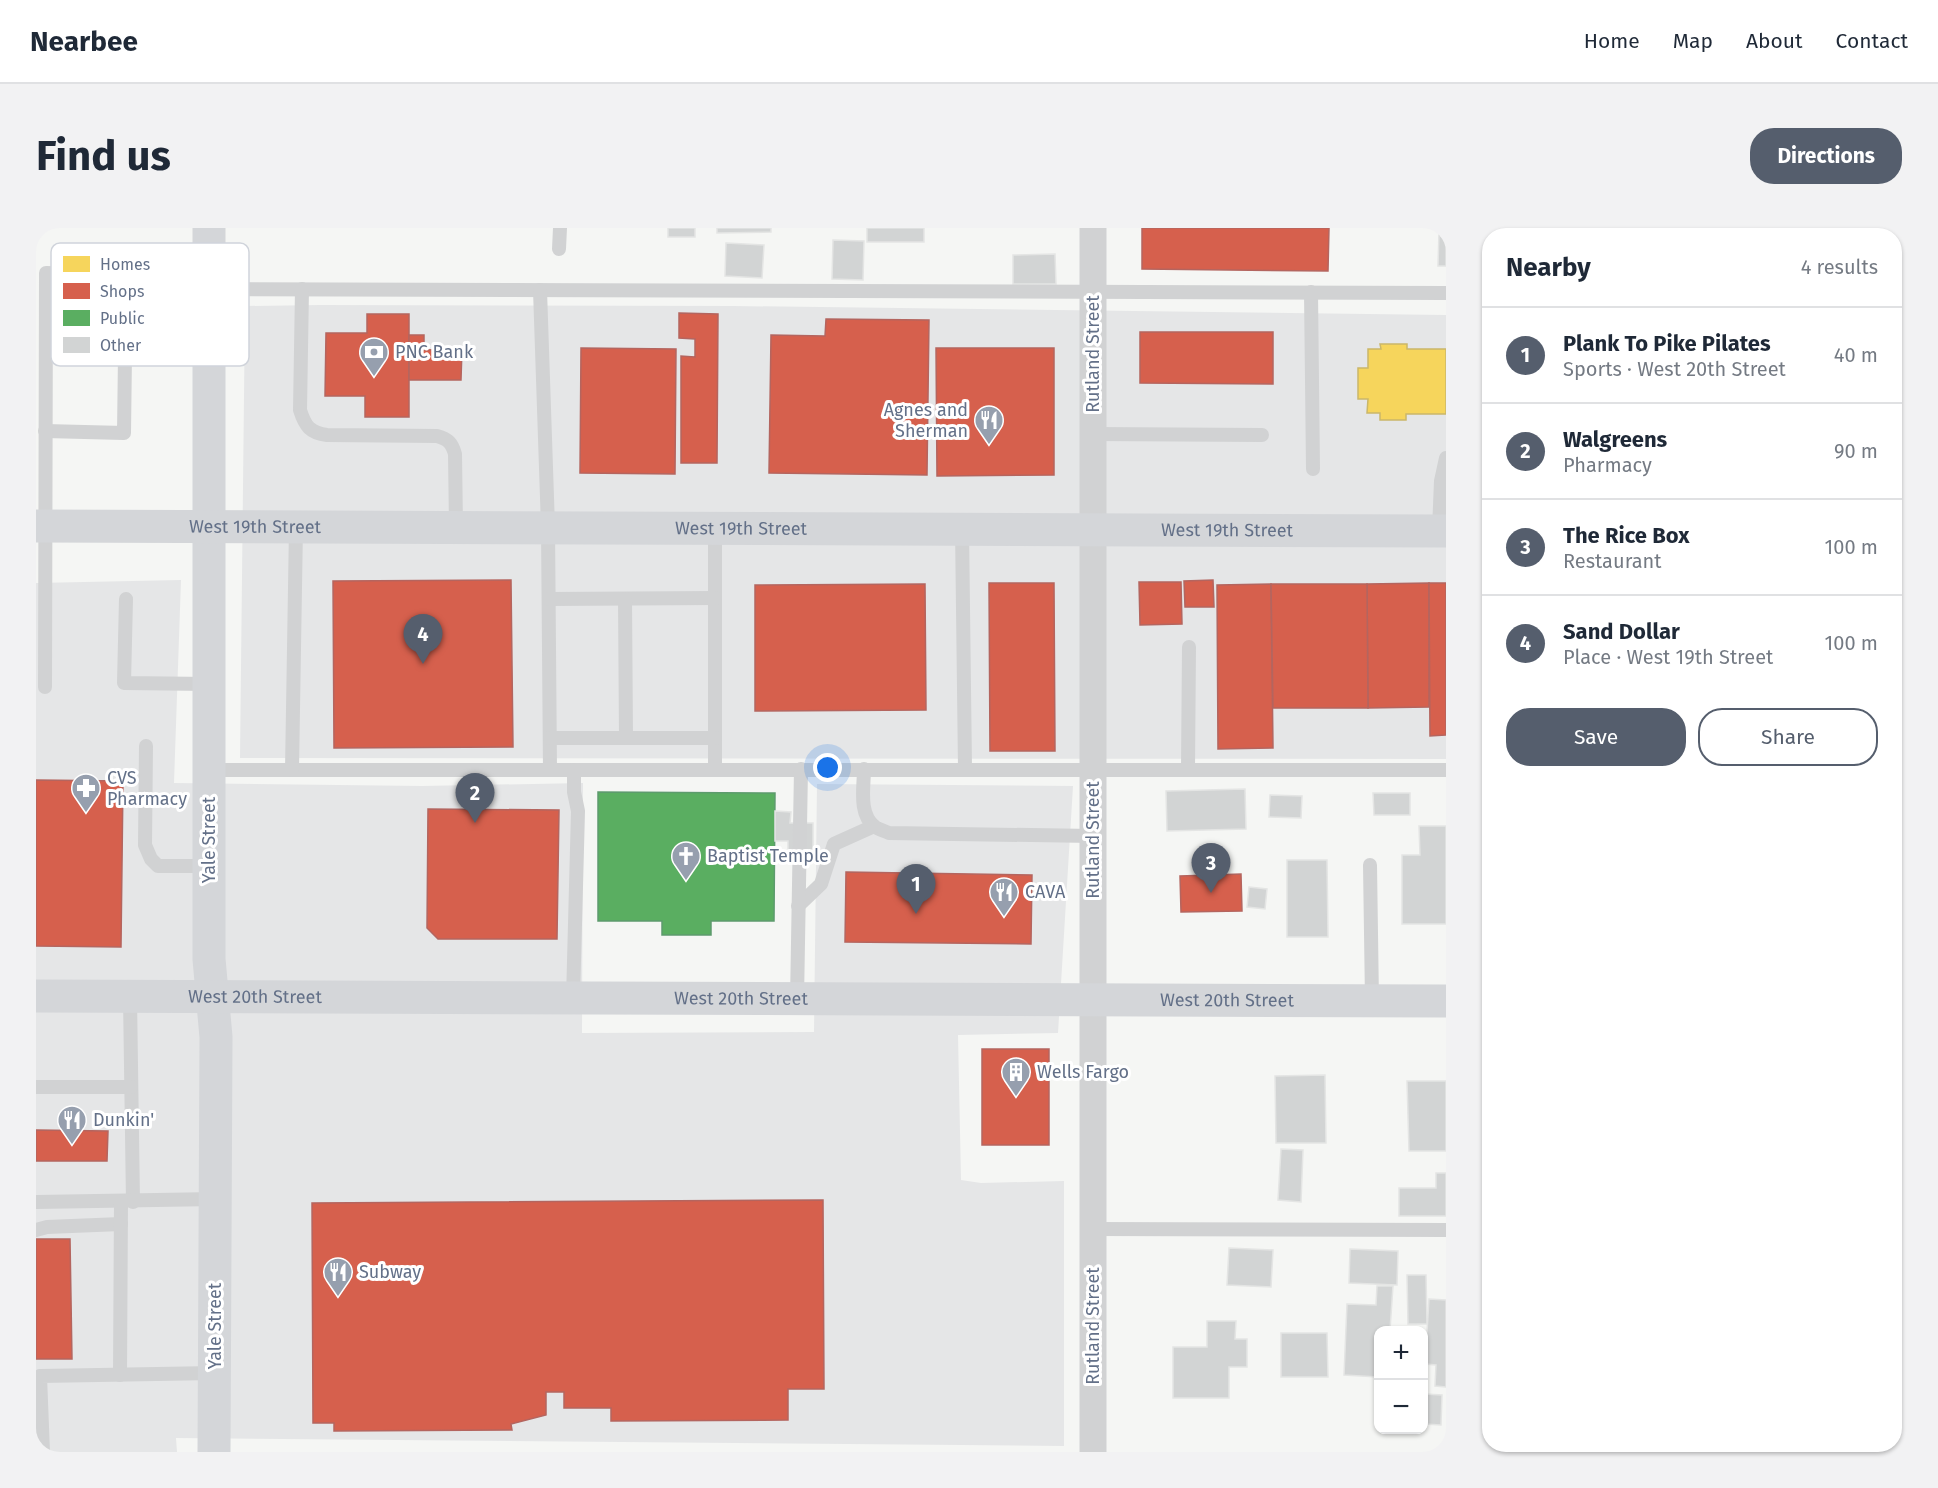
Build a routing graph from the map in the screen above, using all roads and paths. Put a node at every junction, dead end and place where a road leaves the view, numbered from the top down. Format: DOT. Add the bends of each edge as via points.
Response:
graph roads {
  1 [pos="560,228"];
  2 [pos="1093,228"];
  3 [pos="560,249"];
  4 [pos="51,273"];
  5 [pos="249,286"];
  6 [pos="302,289"];
  7 [pos="540,290"];
  8 [pos="1093,291"];
  9 [pos="1311,292"];
  10 [pos="1446,292"];
  11 [pos="125,366"];
  12 [pos="209,366"];
  13 [pos="45,431"];
  14 [pos="1093,434"];
  15 [pos="1262,435"];
  16 [pos="1446,458"];
  17 [pos="1312,469"];
  18 [pos="40,525"];
  19 [pos="209,526"];
  20 [pos="296,527"];
  21 [pos="456,527"];
  22 [pos="548,527"];
  23 [pos="715,528"];
  24 [pos="962,528"];
  25 [pos="1093,529"];
  26 [pos="1443,531"];
  27 [pos="715,598"];
  28 [pos="40,599"];
  29 [pos="126,599"];
  30 [pos="549,599"];
  31 [pos="625,599"];
  32 [pos="1189,647"];
  33 [pos="209,684"];
  34 [pos="45,687"];
  35 [pos="550,738"];
  36 [pos="626,738"];
  37 [pos="715,738"];
  38 [pos="146,746"];
  39 [pos="965,768"];
  40 [pos="1093,768"];
  41 [pos="715,769"];
  42 [pos="801,769"];
  43 [pos="864,769"];
  44 [pos="1188,769"];
  45 [pos="209,770"];
  46 [pos="292,770"];
  47 [pos="550,770"];
  48 [pos="574,770"];
  49 [pos="1446,770"];
  50 [pos="874,826"];
  51 [pos="1093,836"];
  52 [pos="1370,865"];
  53 [pos="209,866"];
  54 [pos="798,906"];
  55 [pos="36,996"];
  56 [pos="130,996"];
  57 [pos="213,997"];
  58 [pos="573,999"];
  59 [pos="796,1000"];
  60 [pos="1093,1000"];
  61 [pos="1446,1000"];
  62 [pos="1372,1001"];
  63 [pos="36,1087"];
  64 [pos="131,1087"];
  65 [pos="216,1199"];
  66 [pos="36,1202"];
  67 [pos="127,1202"];
  68 [pos="121,1224"];
  69 [pos="40,1228"];
  70 [pos="1093,1229"];
  71 [pos="1446,1230"];
  72 [pos="214,1373"];
  73 [pos="37,1374"];
  74 [pos="120,1375"];
  75 [pos="43,1452"];
  76 [pos="214,1452"];
  77 [pos="1093,1452"];
  1 -- 3 [label="lane"];
  2 -- 8 [label="street, Rutland Street"];
  4 -- 13 [label="lane" via="46,273"];
  5 -- 6 [label="lane"];
  6 -- 7 [label="lane"];
  6 -- 21 [label="lane" via="300,410 308,428 327,435 446,438 455,454"];
  7 -- 8 [label="lane"];
  7 -- 22 [label="lane"];
  8 -- 9 [label="lane"];
  8 -- 14 [label="street, Rutland Street"];
  9 -- 10 [label="lane"];
  9 -- 17 [label="lane"];
  11 -- 13 [label="lane" via="124,433"];
  12 -- 19 [label="main road, Yale Street"];
  13 -- 18 [label="lane"];
  14 -- 15 [label="lane"];
  14 -- 25 [label="street, Rutland Street"];
  16 -- 26 [label="lane" via="1441,481"];
  18 -- 19 [label="main road, West 19th Street"];
  18 -- 28 [label="lane"];
  19 -- 20 [label="main road, West 19th Street"];
  19 -- 33 [label="main road, Yale Street"];
  20 -- 21 [label="main road, West 19th Street"];
  20 -- 46 [label="lane"];
  21 -- 22 [label="main road, West 19th Street"];
  22 -- 23 [label="main road, West 19th Street"];
  22 -- 30 [label="lane"];
  23 -- 24 [label="main road, West 19th Street"];
  23 -- 27 [label="lane"];
  24 -- 25 [label="main road, West 19th Street"];
  24 -- 39 [label="lane"];
  25 -- 26 [label="main road, West 19th Street"];
  25 -- 40 [label="street, Rutland Street"];
  27 -- 31 [label="lane"];
  27 -- 37 [label="lane"];
  28 -- 34 [label="lane"];
  29 -- 33 [label="lane" via="124,683"];
  30 -- 31 [label="lane"];
  30 -- 35 [label="lane"];
  31 -- 36 [label="lane"];
  32 -- 44 [label="lane"];
  33 -- 45 [label="main road, Yale Street"];
  35 -- 36 [label="lane"];
  35 -- 47 [label="lane"];
  36 -- 37 [label="lane"];
  37 -- 41 [label="lane"];
  38 -- 53 [label="lane" via="145,845 151,859 158,866"];
  39 -- 40 [label="lane"];
  39 -- 43 [label="lane"];
  40 -- 44 [label="lane"];
  40 -- 51 [label="street, Rutland Street"];
  41 -- 42 [label="lane"];
  41 -- 48 [label="lane"];
  42 -- 43 [label="lane"];
  42 -- 54 [label="lane"];
  43 -- 50 [label="lane" via="865,813"];
  44 -- 49 [label="lane"];
  45 -- 46 [label="lane"];
  45 -- 53 [label="main road, Yale Street"];
  46 -- 47 [label="lane"];
  47 -- 48 [label="lane"];
  48 -- 58 [label="lane" via="578,812"];
  50 -- 51 [label="lane" via="889,833"];
  50 -- 54 [label="lane" via="834,844 821,884"];
  51 -- 60 [label="street, Rutland Street"];
  52 -- 62 [label="lane"];
  53 -- 57 [label="main road, Yale Street"];
  54 -- 59 [label="lane"];
  55 -- 56 [label="main road, West 20th Street"];
  56 -- 57 [label="main road, West 20th Street"];
  56 -- 64 [label="lane"];
  57 -- 58 [label="main road, West 20th Street"];
  57 -- 65 [label="main road, Yale Street"];
  58 -- 59 [label="main road, West 20th Street"];
  59 -- 60 [label="main road, West 20th Street"];
  60 -- 62 [label="main road, West 20th Street"];
  60 -- 70 [label="street, Rutland Street"];
  61 -- 62 [label="main road, West 20th Street"];
  63 -- 64 [label="lane"];
  64 -- 67 [label="lane"];
  65 -- 67 [label="lane"];
  65 -- 72 [label="main road, Yale Street"];
  66 -- 67 [label="lane"];
  67 -- 68 [label="lane"];
  68 -- 69 [label="lane"];
  68 -- 74 [label="lane"];
  70 -- 71 [label="lane"];
  70 -- 77 [label="street, Rutland Street"];
  72 -- 74 [label="lane"];
  72 -- 76 [label="main road, Yale Street"];
  73 -- 74 [label="lane"];
  73 -- 75 [label="lane"];
}
